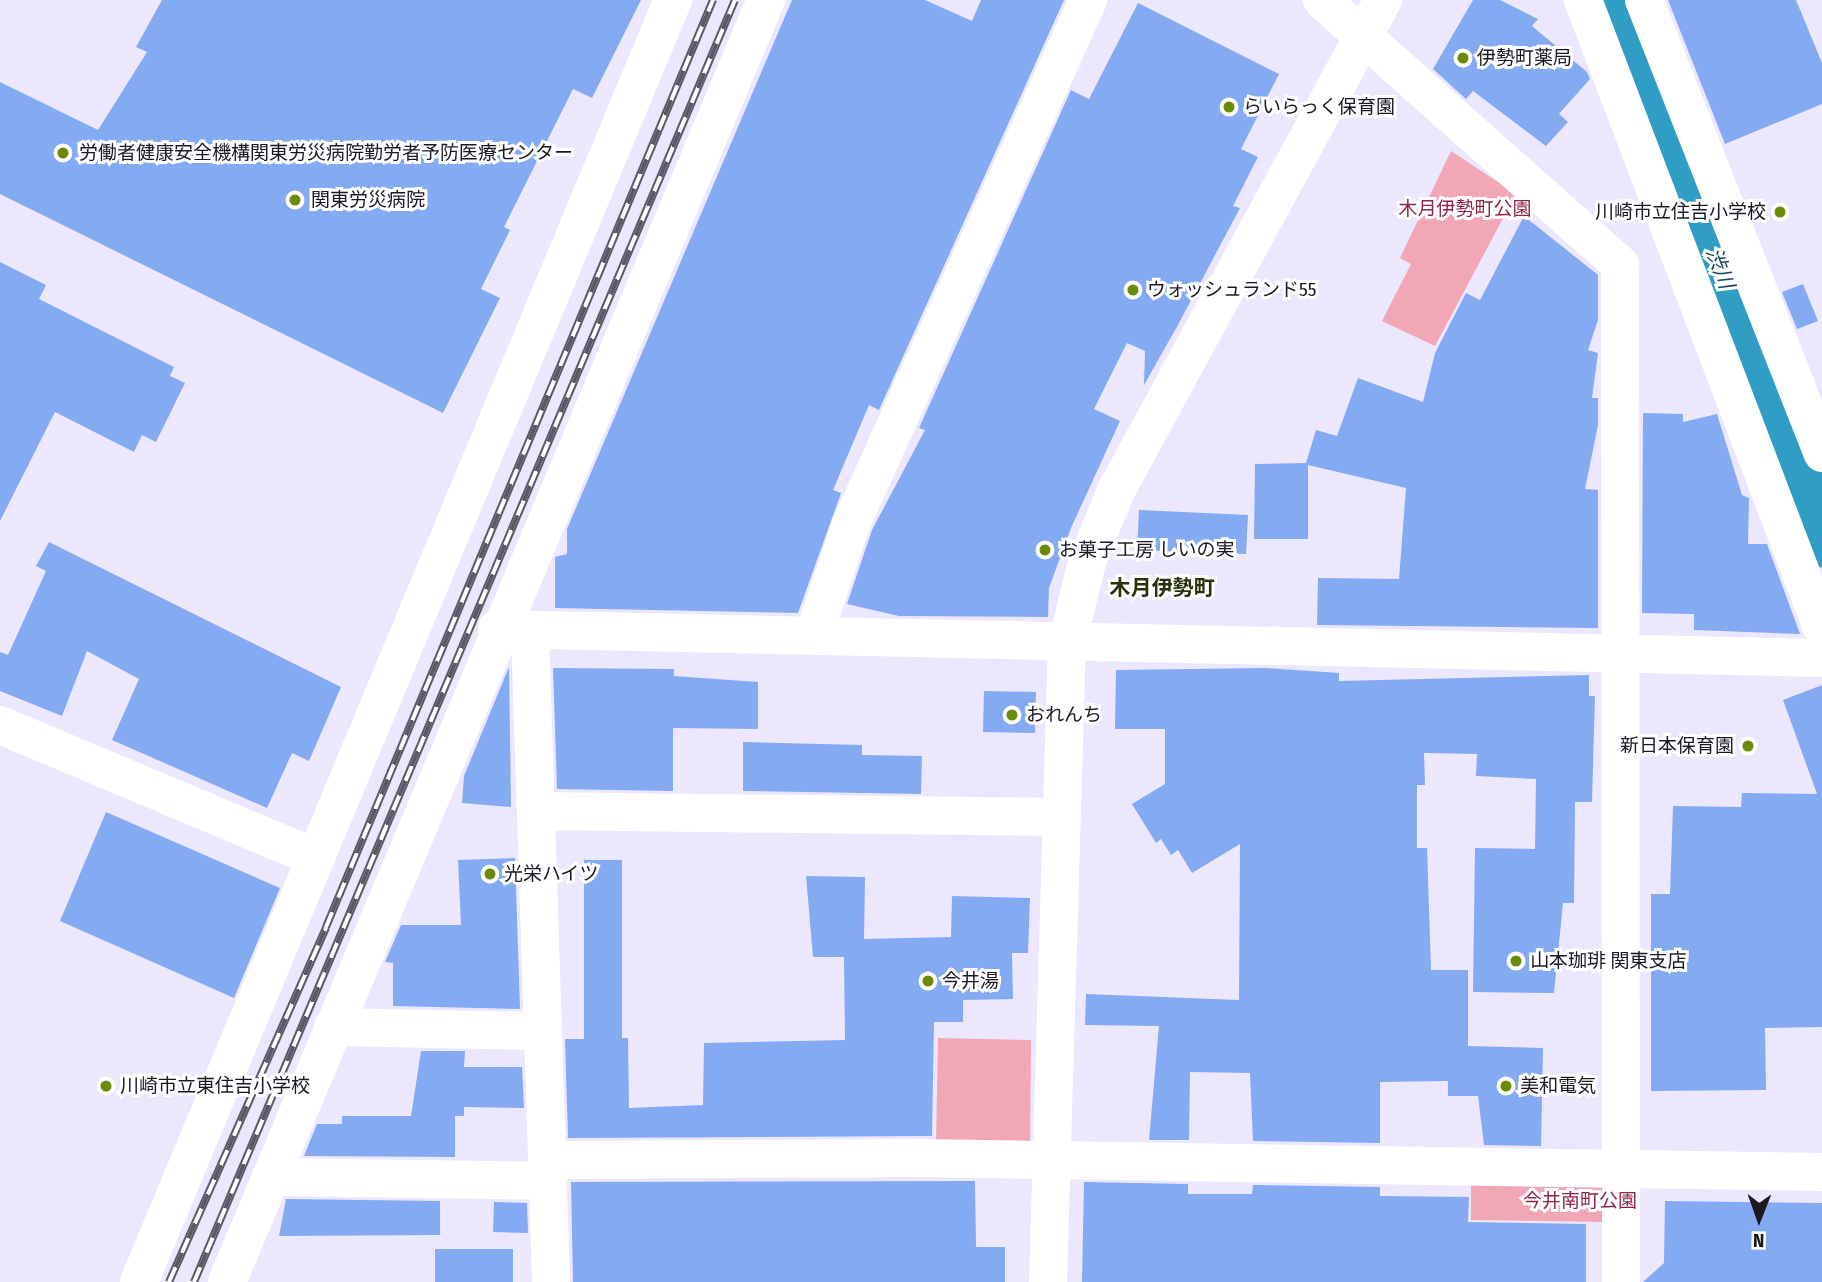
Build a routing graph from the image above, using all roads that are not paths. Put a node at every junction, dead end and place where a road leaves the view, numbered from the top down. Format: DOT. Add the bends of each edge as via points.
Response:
graph roads {
  1 [pos="673,0"];
  2 [pos="766,0"];
  3 [pos="1088,0"];
  4 [pos="1322,0"];
  5 [pos="1382,0"];
  6 [pos="1583,0"];
  7 [pos="1644,0"];
  8 [pos="1361,40"];
  9 [pos="1822,453"];
  10 [pos="1822,628"];
  11 [pos="514,630"];
  12 [pos="814,634"];
  13 [pos="1067,643"];
  14 [pos="1622,656"];
  15 [pos="1822,658"];
  16 [pos="0,725"];
  17 [pos="536,811"];
  18 [pos="1060,817"];
  19 [pos="316,858"];
  20 [pos="333,1027"];
  21 [pos="543,1031"];
  22 [pos="1053,1161"];
  23 [pos="548,1170"];
  24 [pos="1621,1170"];
  25 [pos="1822,1172"];
  26 [pos="271,1177"];
  27 [pos="139,1282"];
  28 [pos="227,1282"];
  29 [pos="551,1282"];
  30 [pos="1048,1282"];
  31 [pos="1621,1282"];
  1 -- 19 [label="street"];
  2 -- 11 [label="street"];
  3 -- 12 [label="street" via="852,522"];
  4 -- 8 [label="street"];
  5 -- 8 [label="street"];
  6 -- 10 [label="street"];
  7 -- 9 [label="street"];
  8 -- 13 [label="street" via="1117,489 1088,558"];
  8 -- 14 [label="street" via="1620,264"];
  11 -- 12 [label="street"];
  11 -- 17 [label="street"];
  11 -- 20 [label="street"];
  12 -- 13 [label="street"];
  13 -- 14 [label="street"];
  13 -- 18 [label="street"];
  14 -- 15 [label="street"];
  14 -- 24 [label="street"];
  16 -- 19 [label="street"];
  17 -- 18 [label="street"];
  17 -- 21 [label="street"];
  18 -- 22 [label="street"];
  19 -- 27 [label="street"];
  20 -- 21 [label="street"];
  20 -- 26 [label="street"];
  21 -- 23 [label="street"];
  22 -- 23 [label="street"];
  22 -- 24 [label="street"];
  22 -- 30 [label="street"];
  23 -- 26 [label="street"];
  23 -- 29 [label="street"];
  24 -- 25 [label="street"];
  24 -- 31 [label="street"];
  26 -- 28 [label="street"];
}
